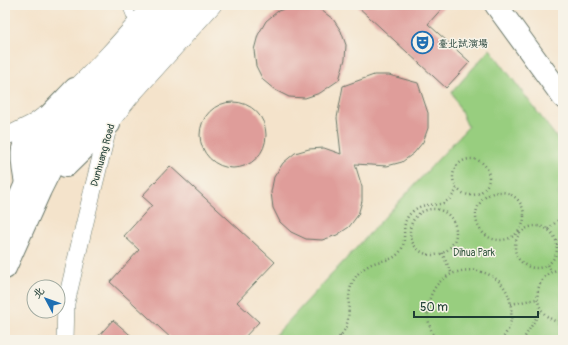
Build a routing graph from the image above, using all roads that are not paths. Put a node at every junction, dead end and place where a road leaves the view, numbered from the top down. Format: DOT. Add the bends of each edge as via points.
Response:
graph roads {
  1 [pos="127,5"];
  2 [pos="152,5"];
  3 [pos="170,5"];
  4 [pos="191,5"];
  5 [pos="213,5"];
  6 [pos="496,5"];
  7 [pos="135,25"];
  8 [pos="81,82"];
  9 [pos="563,97"];
  10 [pos="109,124"];
  11 [pos="5,137"];
  12 [pos="33,187"];
  13 [pos="5,229"];
  14 [pos="5,268"];
  15 [pos="65,340"];
  1 -- 7 [label="lane"];
  2 -- 7 [label="street"];
  3 -- 12 [label="street" via="48,142 36,161"];
  4 -- 12 [label="street" via="83,126 50,170"];
  5 -- 10 [label="street, Dunhuang Road"];
  6 -- 9 [label="street"];
  7 -- 8 [label="street"];
  8 -- 11 [label="street" via="50,112"];
  8 -- 12 [label="street" via="23,147 22,156"];
  10 -- 12 [label="street"];
  10 -- 15 [label="street, Dunhuang Road" via="66,303"];
  12 -- 13 [label="street"];
  12 -- 14 [label="street"];
}
